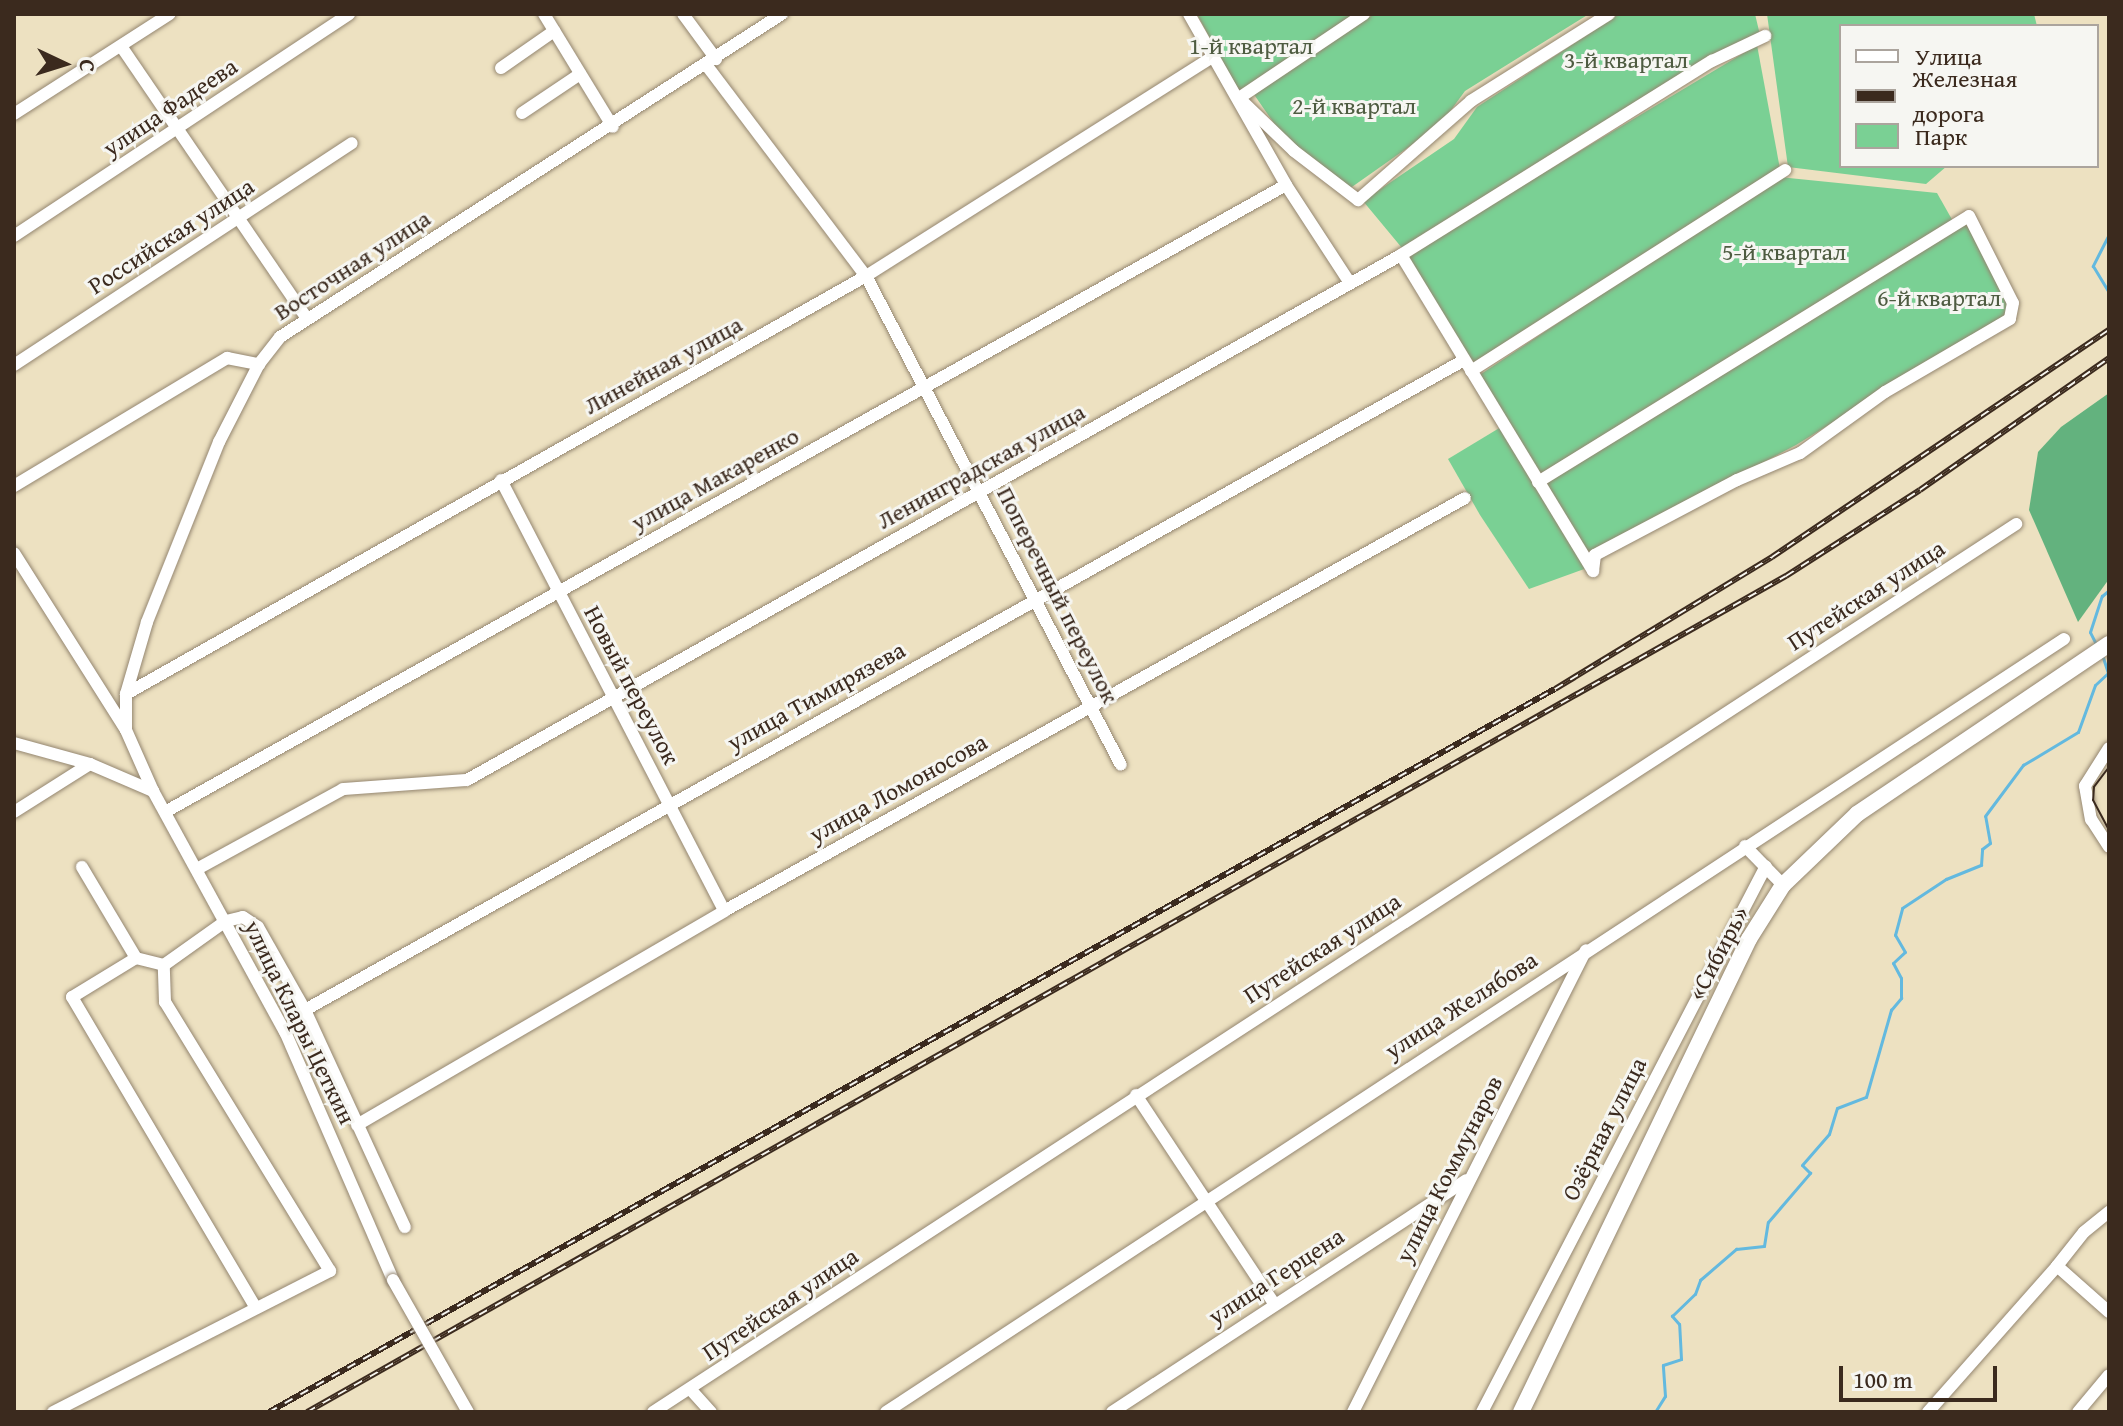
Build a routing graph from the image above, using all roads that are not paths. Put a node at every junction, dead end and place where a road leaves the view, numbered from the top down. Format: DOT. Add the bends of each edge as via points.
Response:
graph roads {
  1 [pos="170,14"];
  2 [pos="349,14"];
  3 [pos="544,14"];
  4 [pos="683,14"];
  5 [pos="782,14"];
  6 [pos="1189,14"];
  7 [pos="1364,14"];
  8 [pos="1609,14"];
  9 [pos="554,31"];
  10 [pos="1765,36"];
  11 [pos="121,46"];
  12 [pos="1211,58"];
  13 [pos="712,62"];
  14 [pos="501,68"];
  15 [pos="580,74"];
  16 [pos="1239,98"];
  17 [pos="522,113"];
  18 [pos="14,114"];
  19 [pos="613,127"];
  20 [pos="178,129"];
  21 [pos="352,143"];
  22 [pos="1785,170"];
  23 [pos="1286,185"];
  24 [pos="240,216"];
  25 [pos="14,236"];
  26 [pos="1401,255"];
  27 [pos="866,276"];
  28 [pos="1350,283"];
  29 [pos="306,317"];
  30 [pos="259,364"];
  31 [pos="14,365"];
  32 [pos="1468,365"];
  33 [pos="924,387"];
  34 [pos="501,480"];
  35 [pos="1538,482"];
  36 [pos="14,486"];
  37 [pos="980,492"];
  38 [pos="1465,498"];
  39 [pos="2016,524"];
  40 [pos="14,553"];
  41 [pos="558,592"];
  42 [pos="1035,599"];
  43 [pos="2064,639"];
  44 [pos="2109,644"];
  45 [pos="126,694"];
  46 [pos="613,697"];
  47 [pos="1090,704"];
  48 [pos="126,730"];
  49 [pos="14,743"];
  50 [pos="2109,748"];
  51 [pos="90,764"];
  52 [pos="1121,765"];
  53 [pos="153,791"];
  54 [pos="670,803"];
  55 [pos="14,812"];
  56 [pos="165,812"];
  57 [pos="1745,846"];
  58 [pos="2109,847"];
  59 [pos="1766,866"];
  60 [pos="82,867"];
  61 [pos="197,869"];
  62 [pos="1783,885"];
  63 [pos="724,911"];
  64 [pos="226,921"];
  65 [pos="1588,947"];
  66 [pos="136,958"];
  67 [pos="164,965"];
  68 [pos="305,1010"];
  69 [pos="1136,1095"];
  70 [pos="357,1125"];
  71 [pos="1466,1180"];
  72 [pos="1204,1201"];
  73 [pos="2109,1212"];
  74 [pos="405,1227"];
  75 [pos="2057,1266"];
  76 [pos="1273,1302"];
  77 [pos="256,1308"];
  78 [pos="2109,1312"];
  79 [pos="2109,1375"];
  80 [pos="691,1390"];
  81 [pos="53,1412"];
  82 [pos="468,1412"];
  83 [pos="653,1412"];
  84 [pos="711,1412"];
  85 [pos="886,1412"];
  86 [pos="1112,1412"];
  87 [pos="1353,1412"];
  88 [pos="1482,1412"];
  89 [pos="1521,1412"];
  90 [pos="1928,1412"];
  91 [pos="2078,1412"];
  1 -- 11 [label="street"];
  2 -- 20 [label="street, улица Фадеева"];
  3 -- 9 [label="street"];
  4 -- 13 [label="street, Поперечный переулок"];
  5 -- 13 [label="street, Восточная улица"];
  6 -- 12 [label="street"];
  7 -- 16 [label="street"];
  8 -- 16 [label="street" via="1471,101 1358,200 1294,151"];
  9 -- 14 [label="street"];
  9 -- 15 [label="street"];
  10 -- 26 [label="street, Ленинградская улица" via="1712,61"];
  11 -- 18 [label="street"];
  11 -- 20 [label="street"];
  12 -- 16 [label="street"];
  12 -- 27 [label="street, Линейная улица"];
  13 -- 19 [label="street, Восточная улица"];
  13 -- 27 [label="street, Поперечный переулок"];
  15 -- 17 [label="street"];
  15 -- 19 [label="street"];
  16 -- 23 [label="street"];
  19 -- 29 [label="street, Восточная улица"];
  20 -- 24 [label="street"];
  20 -- 25 [label="street, улица Фадеева"];
  21 -- 24 [label="street, Российская улица"];
  22 -- 32 [label="street, улица Тимирязева"];
  23 -- 28 [label="street"];
  23 -- 33 [label="street, улица Макаренко"];
  24 -- 29 [label="street"];
  24 -- 31 [label="street, Российская улица"];
  26 -- 28 [label="street, Ленинградская улица"];
  26 -- 32 [label="street"];
  27 -- 33 [label="street, Поперечный переулок"];
  27 -- 34 [label="street, Линейная улица"];
  28 -- 37 [label="street, Ленинградская улица"];
  29 -- 30 [label="street, Восточная улица"];
  30 -- 36 [label="street" via="227,358"];
  30 -- 45 [label="street, Восточная улица" via="219,442 147,622"];
  32 -- 35 [label="street"];
  32 -- 42 [label="street, улица Тимирязева"];
  33 -- 37 [label="street, Поперечный переулок"];
  33 -- 41 [label="street, улица Макаренко"];
  34 -- 41 [label="street, Новый переулок"];
  34 -- 45 [label="street, Линейная улица"];
  35 -- 35 [label="street" via="1593,571 1595,555 1800,453 1885,392 2010,319 2013,303 1969,216"];
  37 -- 42 [label="street, Поперечный переулок"];
  37 -- 46 [label="street, Ленинградская улица"];
  38 -- 47 [label="street, улица Ломоносова"];
  39 -- 69 [label="street, Путейская улица"];
  40 -- 48 [label="street"];
  41 -- 46 [label="street, Новый переулок"];
  41 -- 56 [label="street, улица Макаренко"];
  42 -- 47 [label="street, Поперечный переулок"];
  42 -- 54 [label="street, улица Тимирязева"];
  43 -- 57 [label="street, улица Желябова"];
  44 -- 62 [label="main road, «Сибирь»" via="1857,814"];
  45 -- 48 [label="street, Восточная улица"];
  46 -- 54 [label="street, Новый переулок"];
  46 -- 61 [label="street, Ленинградская улица" via="467,780 343,789"];
  47 -- 52 [label="street, Поперечный переулок"];
  47 -- 63 [label="street, улица Ломоносова"];
  48 -- 53 [label="street, Восточная улица"];
  49 -- 51 [label="street"];
  50 -- 58 [label="street" via="2091,772 2085,800"];
  51 -- 53 [label="street"];
  51 -- 55 [label="street"];
  53 -- 56 [label="street, улица Клары Цеткин"];
  54 -- 63 [label="street, Новый переулок"];
  54 -- 68 [label="street, улица Тимирязева"];
  56 -- 61 [label="street, улица Клары Цеткин"];
  57 -- 59 [label="street"];
  57 -- 65 [label="street, улица Желябова"];
  59 -- 62 [label="street"];
  59 -- 88 [label="street, Озёрная улица"];
  60 -- 66 [label="street"];
  61 -- 64 [label="street, улица Клары Цеткин"];
  62 -- 89 [label="main road, «Сибирь»" via="1749,939"];
  63 -- 70 [label="street, улица Ломоносова"];
  64 -- 67 [label="street"];
  64 -- 68 [label="street" via="243,917 258,927"];
  64 -- 82 [label="street, улица Клары Цеткин, bridge" via="311,1087 393,1280"];
  65 -- 71 [label="street, улица Коммунаров"];
  65 -- 72 [label="street, улица Желябова"];
  66 -- 67 [label="street"];
  66 -- 77 [label="street" via="72,997"];
  67 -- 77 [label="street" via="165,1002 330,1271"];
  68 -- 70 [label="street"];
  69 -- 72 [label="street"];
  69 -- 80 [label="street, Путейская улица"];
  70 -- 74 [label="street"];
  71 -- 76 [label="street, улица Герцена"];
  71 -- 87 [label="street, улица Коммунаров"];
  72 -- 76 [label="street"];
  72 -- 85 [label="street, улица Желябова"];
  73 -- 75 [label="street" via="2084,1232"];
  75 -- 78 [label="street"];
  75 -- 90 [label="street"];
  76 -- 86 [label="street, улица Герцена"];
  77 -- 81 [label="street"];
  79 -- 91 [label="street"];
  80 -- 83 [label="street, Путейская улица"];
  80 -- 84 [label="street"];
}
